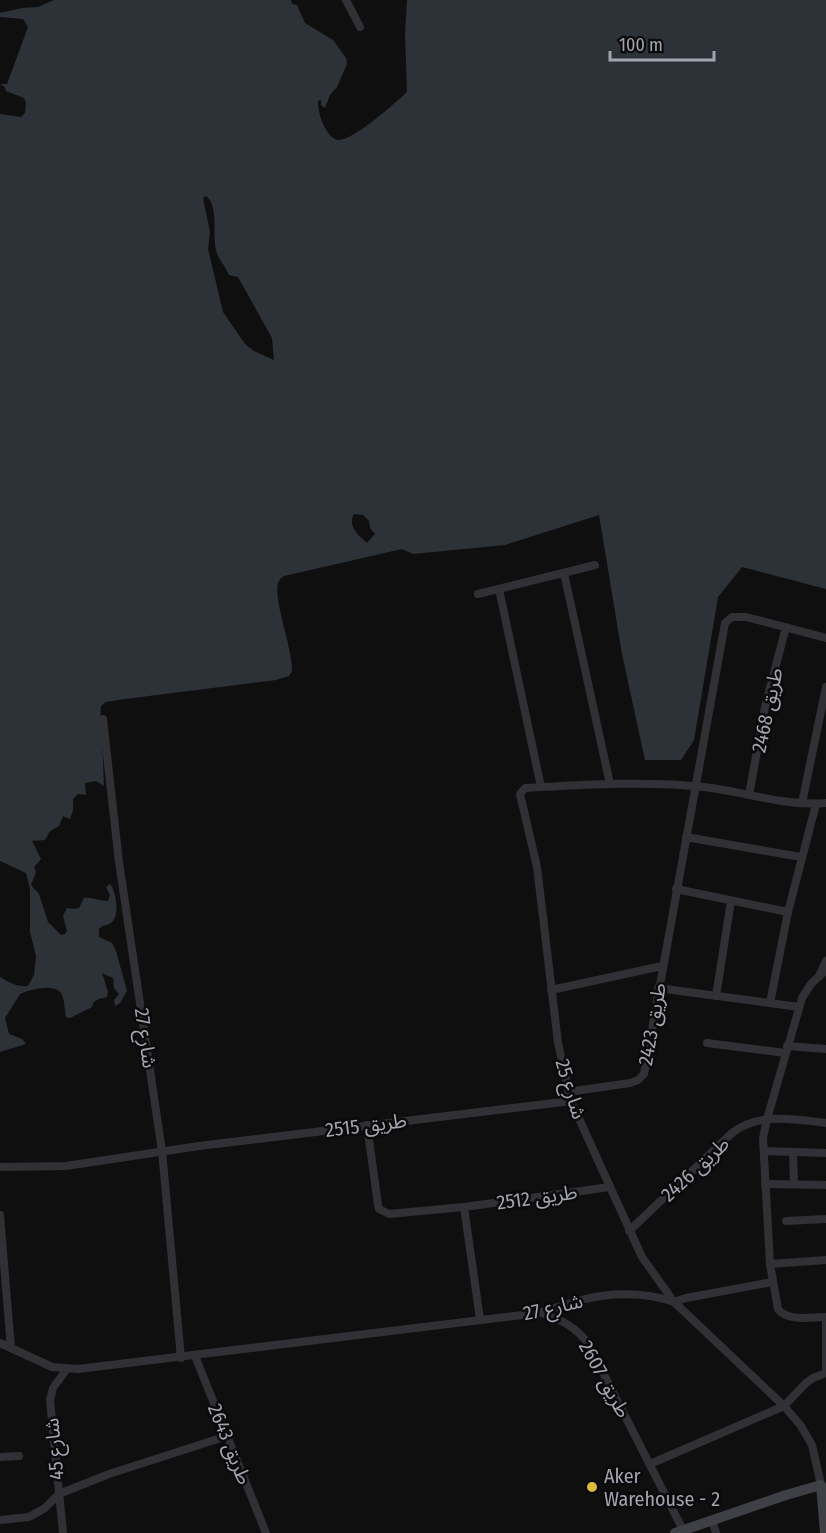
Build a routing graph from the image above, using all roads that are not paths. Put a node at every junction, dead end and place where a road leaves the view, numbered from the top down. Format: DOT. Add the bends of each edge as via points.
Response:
graph roads {
  1 [pos="346,0"];
  2 [pos="360,27"];
  3 [pos="595,565"];
  4 [pos="564,573"];
  5 [pos="499,589"];
  6 [pos="478,594"];
  7 [pos="786,627"];
  8 [pos="826,638"];
  9 [pos="826,687"];
  10 [pos="103,719"];
  11 [pos="610,784"];
  12 [pos="694,786"];
  13 [pos="541,787"];
  14 [pos="749,795"];
  15 [pos="802,802"];
  16 [pos="826,803"];
  17 [pos="816,804"];
  18 [pos="686,837"];
  19 [pos="801,857"];
  20 [pos="676,890"];
  21 [pos="731,900"];
  22 [pos="788,912"];
  23 [pos="826,961"];
  24 [pos="662,966"];
  25 [pos="823,973"];
  26 [pos="658,988"];
  27 [pos="552,990"];
  28 [pos="716,996"];
  29 [pos="770,1003"];
  30 [pos="799,1007"];
  31 [pos="707,1043"];
  32 [pos="826,1049"];
  33 [pos="786,1050"];
  34 [pos="567,1092"];
  35 [pos="571,1101"];
  36 [pos="767,1119"];
  37 [pos="826,1122"];
  38 [pos="367,1125"];
  39 [pos="162,1151"];
  40 [pos="764,1151"];
  41 [pos="793,1152"];
  42 [pos="826,1153"];
  43 [pos="0,1167"];
  44 [pos="765,1184"];
  45 [pos="794,1184"];
  46 [pos="826,1185"];
  47 [pos="610,1187"];
  48 [pos="464,1207"];
  49 [pos="0,1215"];
  50 [pos="826,1220"];
  51 [pos="786,1221"];
  52 [pos="629,1231"];
  53 [pos="826,1260"];
  54 [pos="770,1264"];
  55 [pos="772,1282"];
  56 [pos="674,1302"];
  57 [pos="542,1312"];
  58 [pos="826,1317"];
  59 [pos="480,1319"];
  60 [pos="0,1343"];
  61 [pos="11,1348"];
  62 [pos="195,1356"];
  63 [pos="181,1358"];
  64 [pos="66,1370"];
  65 [pos="826,1373"];
  66 [pos="784,1406"];
  67 [pos="227,1436"];
  68 [pos="19,1456"];
  69 [pos="0,1457"];
  70 [pos="650,1464"];
  71 [pos="822,1479"];
  72 [pos="59,1494"];
  73 [pos="0,1520"];
  74 [pos="712,1520"];
  75 [pos="679,1532"];
  76 [pos="63,1533"];
  77 [pos="264,1533"];
  78 [pos="716,1533"];
  79 [pos="825,1533"];
  1 -- 2 [label="street"];
  3 -- 4 [label="street"];
  4 -- 5 [label="street"];
  4 -- 11 [label="street"];
  5 -- 6 [label="street"];
  5 -- 13 [label="street"];
  7 -- 8 [label="street"];
  7 -- 12 [label="street, طريق 2423" via="738,616 725,623"];
  7 -- 14 [label="street, طريق 2468" via="765,707"];
  9 -- 15 [label="street"];
  10 -- 39 [label="street, شارع 27" via="119,862"];
  11 -- 12 [label="street, شارع 25"];
  11 -- 13 [label="street, شارع 25"];
  12 -- 14 [label="street, شارع 25"];
  12 -- 18 [label="street, طريق 2423"];
  13 -- 27 [label="street, شارع 25" via="525,788 520,794 537,867"];
  14 -- 15 [label="street, شارع 25"];
  15 -- 17 [label="street, شارع 25"];
  16 -- 17 [label="street, شارع 25"];
  17 -- 19 [label="street"];
  18 -- 19 [label="street"];
  18 -- 20 [label="street, طريق 2423"];
  19 -- 22 [label="street"];
  20 -- 21 [label="street"];
  20 -- 24 [label="street, طريق 2423"];
  21 -- 22 [label="street"];
  21 -- 28 [label="street"];
  22 -- 29 [label="street"];
  23 -- 25 [label="street"];
  24 -- 26 [label="street, طريق 2423"];
  24 -- 27 [label="street, طريق 2423"];
  25 -- 30 [label="street" via="807,988"];
  26 -- 28 [label="street"];
  26 -- 34 [label="street, طريق 2423" via="644,1074 630,1083"];
  27 -- 34 [label="street, شارع 25"];
  28 -- 29 [label="street"];
  29 -- 30 [label="street"];
  30 -- 33 [label="street"];
  31 -- 33 [label="street"];
  32 -- 33 [label="street"];
  33 -- 36 [label="street"];
  34 -- 35 [label="street, شارع 25"];
  35 -- 38 [label="street, طريق 2515"];
  35 -- 47 [label="street, شارع 25"];
  36 -- 37 [label="street"];
  36 -- 40 [label="street"];
  36 -- 52 [label="street, طريق 2426" via="746,1124 732,1133"];
  38 -- 39 [label="street, طريق 2515"];
  38 -- 48 [label="street, طريق 2512" via="379,1209 396,1215"];
  39 -- 43 [label="street, طريق 2515" via="66,1166"];
  39 -- 63 [label="street, شارع 27"];
  40 -- 41 [label="street"];
  40 -- 44 [label="street"];
  41 -- 42 [label="street"];
  41 -- 45 [label="street"];
  44 -- 45 [label="street"];
  44 -- 54 [label="street"];
  45 -- 46 [label="street"];
  47 -- 48 [label="street, طريق 2512"];
  47 -- 52 [label="street, شارع 25"];
  48 -- 59 [label="street"];
  49 -- 61 [label="street"];
  50 -- 51 [label="street"];
  52 -- 56 [label="street, شارع 25"];
  53 -- 54 [label="street"];
  54 -- 55 [label="street"];
  55 -- 56 [label="street"];
  55 -- 58 [label="street" via="782,1314"];
  56 -- 57 [label="street, شارع 27" via="658,1296 611,1295"];
  56 -- 66 [label="street, شارع 25"];
  57 -- 59 [label="street, شارع 27"];
  57 -- 70 [label="street, طريق 2607" via="569,1324 590,1345"];
  58 -- 65 [label="street"];
  59 -- 62 [label="street, شارع 27"];
  60 -- 61 [label="street, شارع 27"];
  61 -- 64 [label="street, شارع 27" via="40,1363"];
  62 -- 63 [label="street, شارع 27"];
  62 -- 67 [label="street, طريق 2643"];
  63 -- 64 [label="street, شارع 27"];
  64 -- 72 [label="street, شارع 45" via="50,1400"];
  65 -- 66 [label="street" via="806,1383"];
  66 -- 70 [label="street"];
  66 -- 71 [label="street, شارع 25" via="807,1435"];
  67 -- 72 [label="street"];
  67 -- 77 [label="street, طريق 2643"];
  68 -- 69 [label="street"];
  70 -- 75 [label="street, طريق 2607"];
  71 -- 74 [label="street"];
  71 -- 79 [label="street"];
  72 -- 73 [label="street" via="29,1517"];
  72 -- 76 [label="street, شارع 45"];
  74 -- 75 [label="street"];
  74 -- 78 [label="street"];
}
